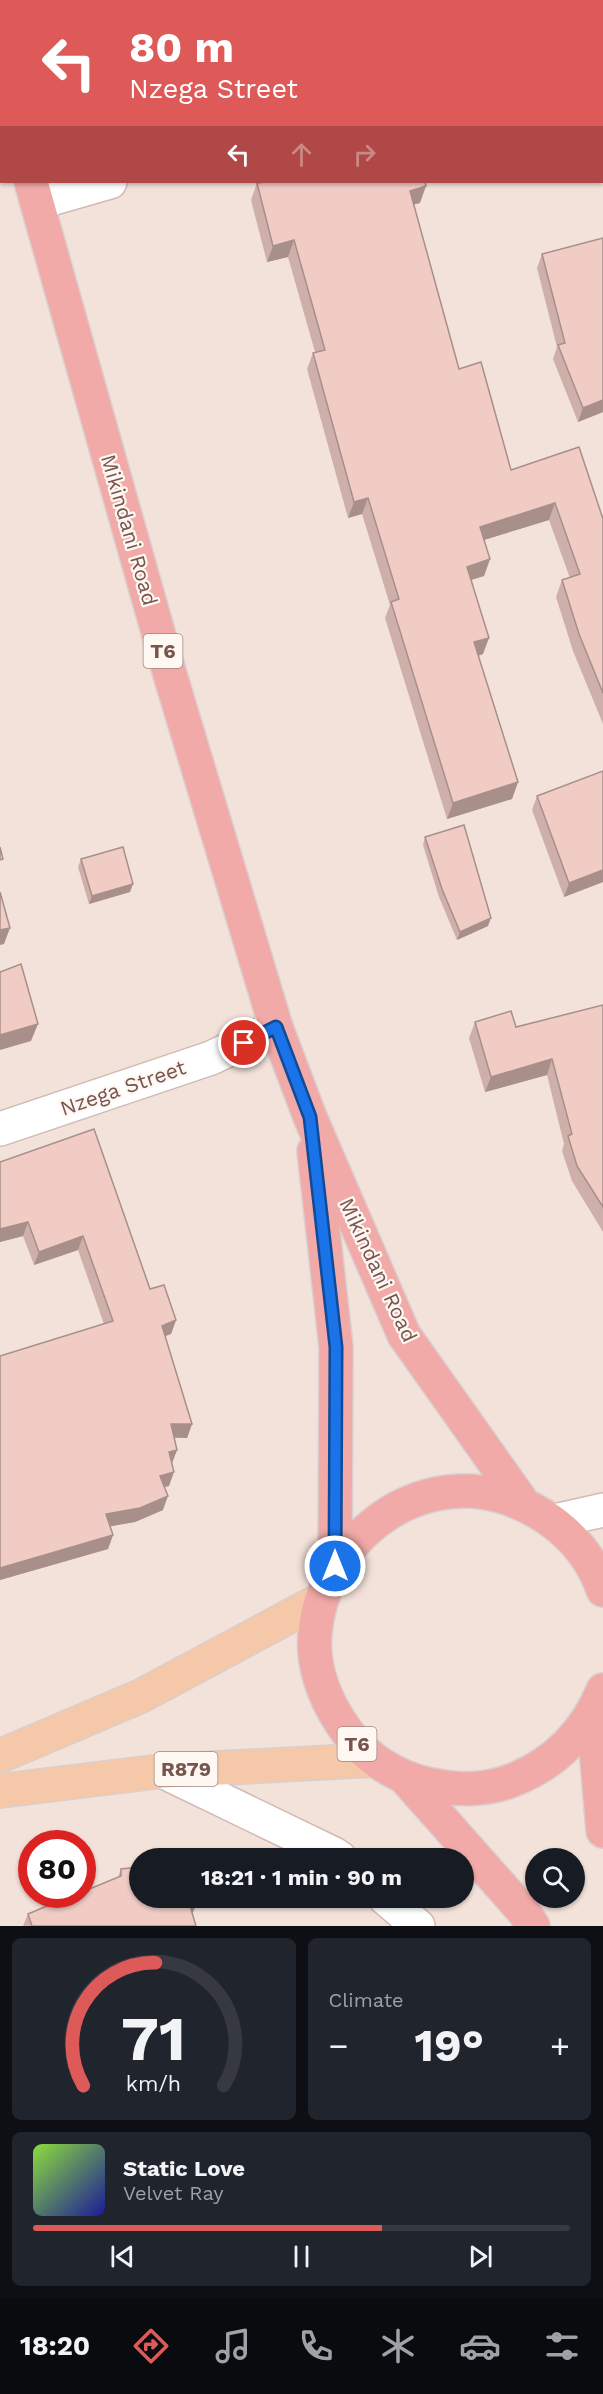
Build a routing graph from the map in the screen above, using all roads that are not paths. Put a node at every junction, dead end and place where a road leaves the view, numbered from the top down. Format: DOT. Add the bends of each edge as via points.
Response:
graph roads {
  1 [pos="102,183"];
  2 [pos="34,192"];
  3 [pos="276,1027"];
  4 [pos="310,1117"];
  5 [pos="0,1129"];
  6 [pos="523,1503"];
  7 [pos="603,1510"];
  8 [pos="554,1521"];
  9 [pos="335,1566"];
  10 [pos="603,1590"];
  11 [pos="320,1599"];
  12 [pos="598,1702"];
  13 [pos="0,1756"];
  14 [pos="374,1760"];
  15 [pos="162,1771"];
  16 [pos="405,1778"];
  17 [pos="0,1791"];
  18 [pos="603,1831"];
  19 [pos="322,1848"];
  20 [pos="397,1908"];
  21 [pos="418,1926"];
  22 [pos="533,1926"];
  1 -- 2 [label="street"];
  2 -- 3 [label="highway, Mikindani Road / T6" via="171,678"];
  3 -- 4 [label="highway, Mikindani Road / T6"];
  3 -- 5 [label="street, Nzega Street" via="211,1058"];
  4 -- 6 [label="highway, Mikindani Road / T6" via="404,1335"];
  4 -- 9 [label="highway, Mikindani Road / T6" via="336,1347"];
  6 -- 8 [label="highway, T6"];
  6 -- 9 [label="highway, T6" via="488,1493 452,1491 416,1499 384,1515 357,1537"];
  7 -- 8 [label="street"];
  8 -- 10 [label="highway, T6" via="579,1546"];
  9 -- 11 [label="highway, T6"];
  11 -- 13 [label="main road" via="141,1696"];
  11 -- 14 [label="highway, T6" via="314,1635 317,1670 328,1705 348,1735"];
  12 -- 16 [label="highway, T6" via="571,1743 543,1766 510,1781 475,1789 439,1787"];
  12 -- 18 [label="highway, T6"];
  14 -- 15 [label="main road, R879"];
  14 -- 16 [label="highway, T6"];
  15 -- 17 [label="main road, R879"];
  15 -- 19 [label="street"];
  16 -- 22 [label="highway, T6"];
  20 -- 21 [label="street"];
}
